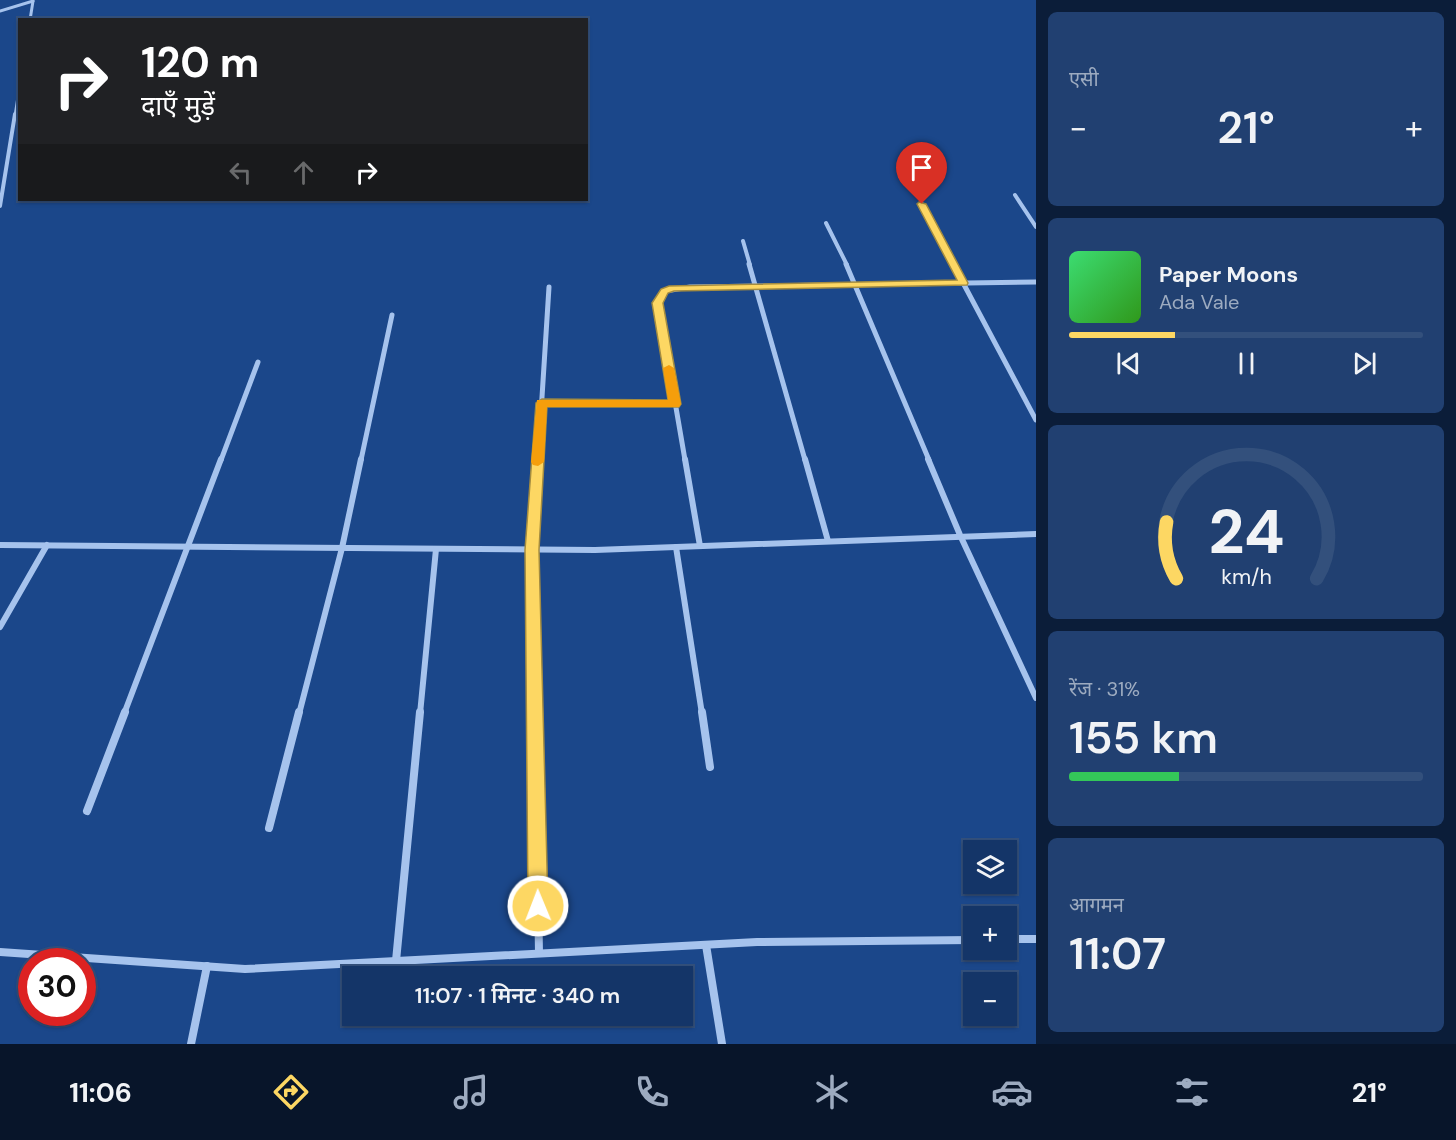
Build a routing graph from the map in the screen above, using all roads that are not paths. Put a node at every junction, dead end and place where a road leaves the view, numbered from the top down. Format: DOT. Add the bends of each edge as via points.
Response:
graph roads {
  1 [pos="33,1"];
  2 [pos="0,11"];
  3 [pos="30,18"];
  4 [pos="18,96"];
  5 [pos="1015,195"];
  6 [pos="922,204"];
  7 [pos="0,206"];
  8 [pos="826,223"];
  9 [pos="1036,227"];
  10 [pos="743,241"];
  11 [pos="1036,282"];
  12 [pos="963,283"];
  13 [pos="857,285"];
  14 [pos="549,287"];
  15 [pos="758,287"];
  16 [pos="392,315"];
  17 [pos="258,362"];
  18 [pos="542,403"];
  19 [pos="675,404"];
  20 [pos="1036,420"];
  21 [pos="1036,534"];
  22 [pos="960,535"];
  23 [pos="828,541"];
  24 [pos="0,545"];
  25 [pos="47,545"];
  26 [pos="187,546"];
  27 [pos="700,546"];
  28 [pos="676,547"];
  29 [pos="342,548"];
  30 [pos="436,549"];
  31 [pos="532,550"];
  32 [pos="0,627"];
  33 [pos="1036,698"];
  34 [pos="710,767"];
  35 [pos="87,811"];
  36 [pos="269,828"];
  37 [pos="1017,939"];
  38 [pos="1036,939"];
  39 [pos="963,940"];
  40 [pos="706,945"];
  41 [pos="0,952"];
  42 [pos="539,953"];
  43 [pos="396,961"];
  44 [pos="207,966"];
  45 [pos="191,1044"];
  46 [pos="722,1044"];
  1 -- 2 [label="street"];
  1 -- 3 [label="street"];
  4 -- 7 [label="street"];
  5 -- 9 [label="street"];
  6 -- 12 [label="street"];
  8 -- 13 [label="street"];
  10 -- 15 [label="street"];
  11 -- 12 [label="street"];
  12 -- 13 [label="street"];
  12 -- 20 [label="street"];
  13 -- 15 [label="street"];
  13 -- 22 [label="street"];
  14 -- 18 [label="street"];
  15 -- 19 [label="street" via="672,288 660,296"];
  15 -- 23 [label="street"];
  16 -- 29 [label="street"];
  17 -- 26 [label="street"];
  18 -- 19 [label="street"];
  18 -- 31 [label="street"];
  19 -- 27 [label="street"];
  21 -- 22 [label="street"];
  22 -- 23 [label="street"];
  22 -- 33 [label="street"];
  23 -- 27 [label="street"];
  24 -- 25 [label="street"];
  25 -- 26 [label="street"];
  25 -- 32 [label="street"];
  26 -- 29 [label="street"];
  26 -- 35 [label="street"];
  27 -- 28 [label="street"];
  28 -- 31 [label="street"];
  28 -- 34 [label="street"];
  29 -- 30 [label="street"];
  29 -- 36 [label="street"];
  30 -- 31 [label="street"];
  30 -- 43 [label="street"];
  31 -- 42 [label="street"];
  37 -- 38 [label="street"];
  39 -- 40 [label="street"];
  40 -- 42 [label="street"];
  40 -- 46 [label="street"];
  41 -- 44 [label="street"];
  42 -- 43 [label="street"];
  43 -- 44 [label="street" via="245,969"];
  44 -- 45 [label="street"];
}
